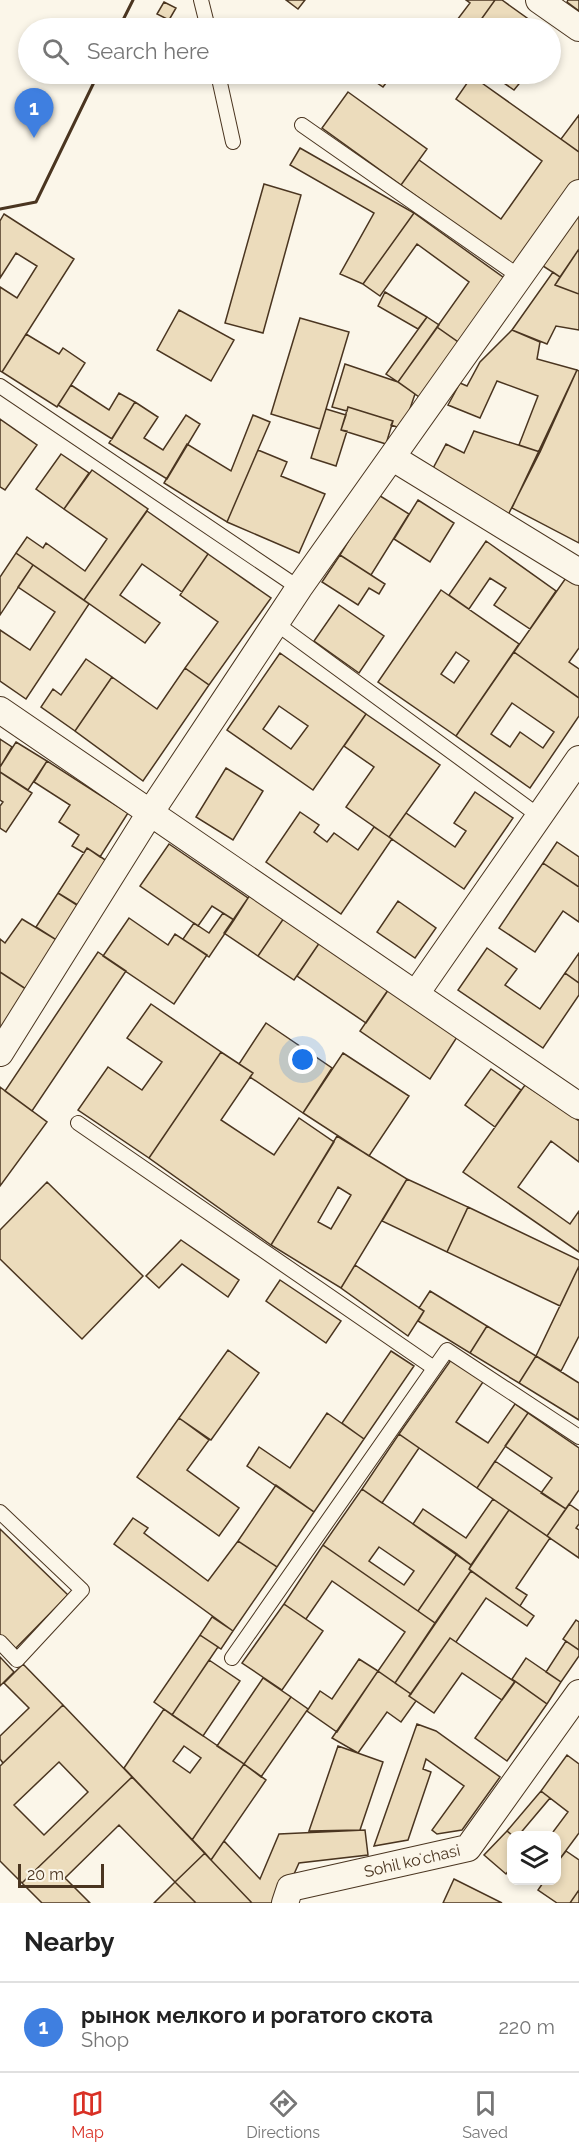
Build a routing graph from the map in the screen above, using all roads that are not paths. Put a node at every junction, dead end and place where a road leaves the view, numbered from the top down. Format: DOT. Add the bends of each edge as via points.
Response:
graph roads {
  1 [pos="201,0"];
  2 [pos="538,0"];
  3 [pos="206,18"];
  4 [pos="579,28"];
  5 [pos="220,84"];
  6 [pos="302,125"];
  7 [pos="233,142"];
  8 [pos="579,193"];
  9 [pos="520,277"];
  10 [pos="0,386"];
  11 [pos="393,458"];
  12 [pos="579,572"];
  13 [pos="299,588"];
  14 [pos="277,624"];
  15 [pos="0,710"];
  16 [pos="579,759"];
  17 [pos="150,813"];
  18 [pos="539,816"];
  19 [pos="422,984"];
  20 [pos="0,1053"];
  21 [pos="579,1106"];
  22 [pos="78,1123"];
  23 [pos="434,1368"];
  24 [pos="579,1437"];
  25 [pos="0,1512"];
  26 [pos="0,1642"];
  27 [pos="232,1658"];
  28 [pos="579,1693"];
  29 [pos="285,1903"];
  1 -- 3 [label="lane"];
  2 -- 4 [label="street"];
  5 -- 7 [label="lane"];
  6 -- 9 [label="lane"];
  8 -- 9 [label="street"];
  9 -- 11 [label="street"];
  10 -- 13 [label="lane"];
  11 -- 12 [label="street"];
  11 -- 13 [label="street"];
  13 -- 14 [label="street"];
  14 -- 17 [label="street"];
  14 -- 18 [label="lane"];
  15 -- 17 [label="street"];
  16 -- 18 [label="street"];
  17 -- 20 [label="street"];
  17 -- 21 [label="street"];
  18 -- 19 [label="street"];
  22 -- 23 [label="lane"];
  23 -- 24 [label="lane" via="447,1350"];
  23 -- 27 [label="lane"];
  25 -- 26 [label="lane" via="82,1590 17,1660"];
  28 -- 29 [label="street, Sohil koʻchasi" via="468,1848 290,1888"];
}
